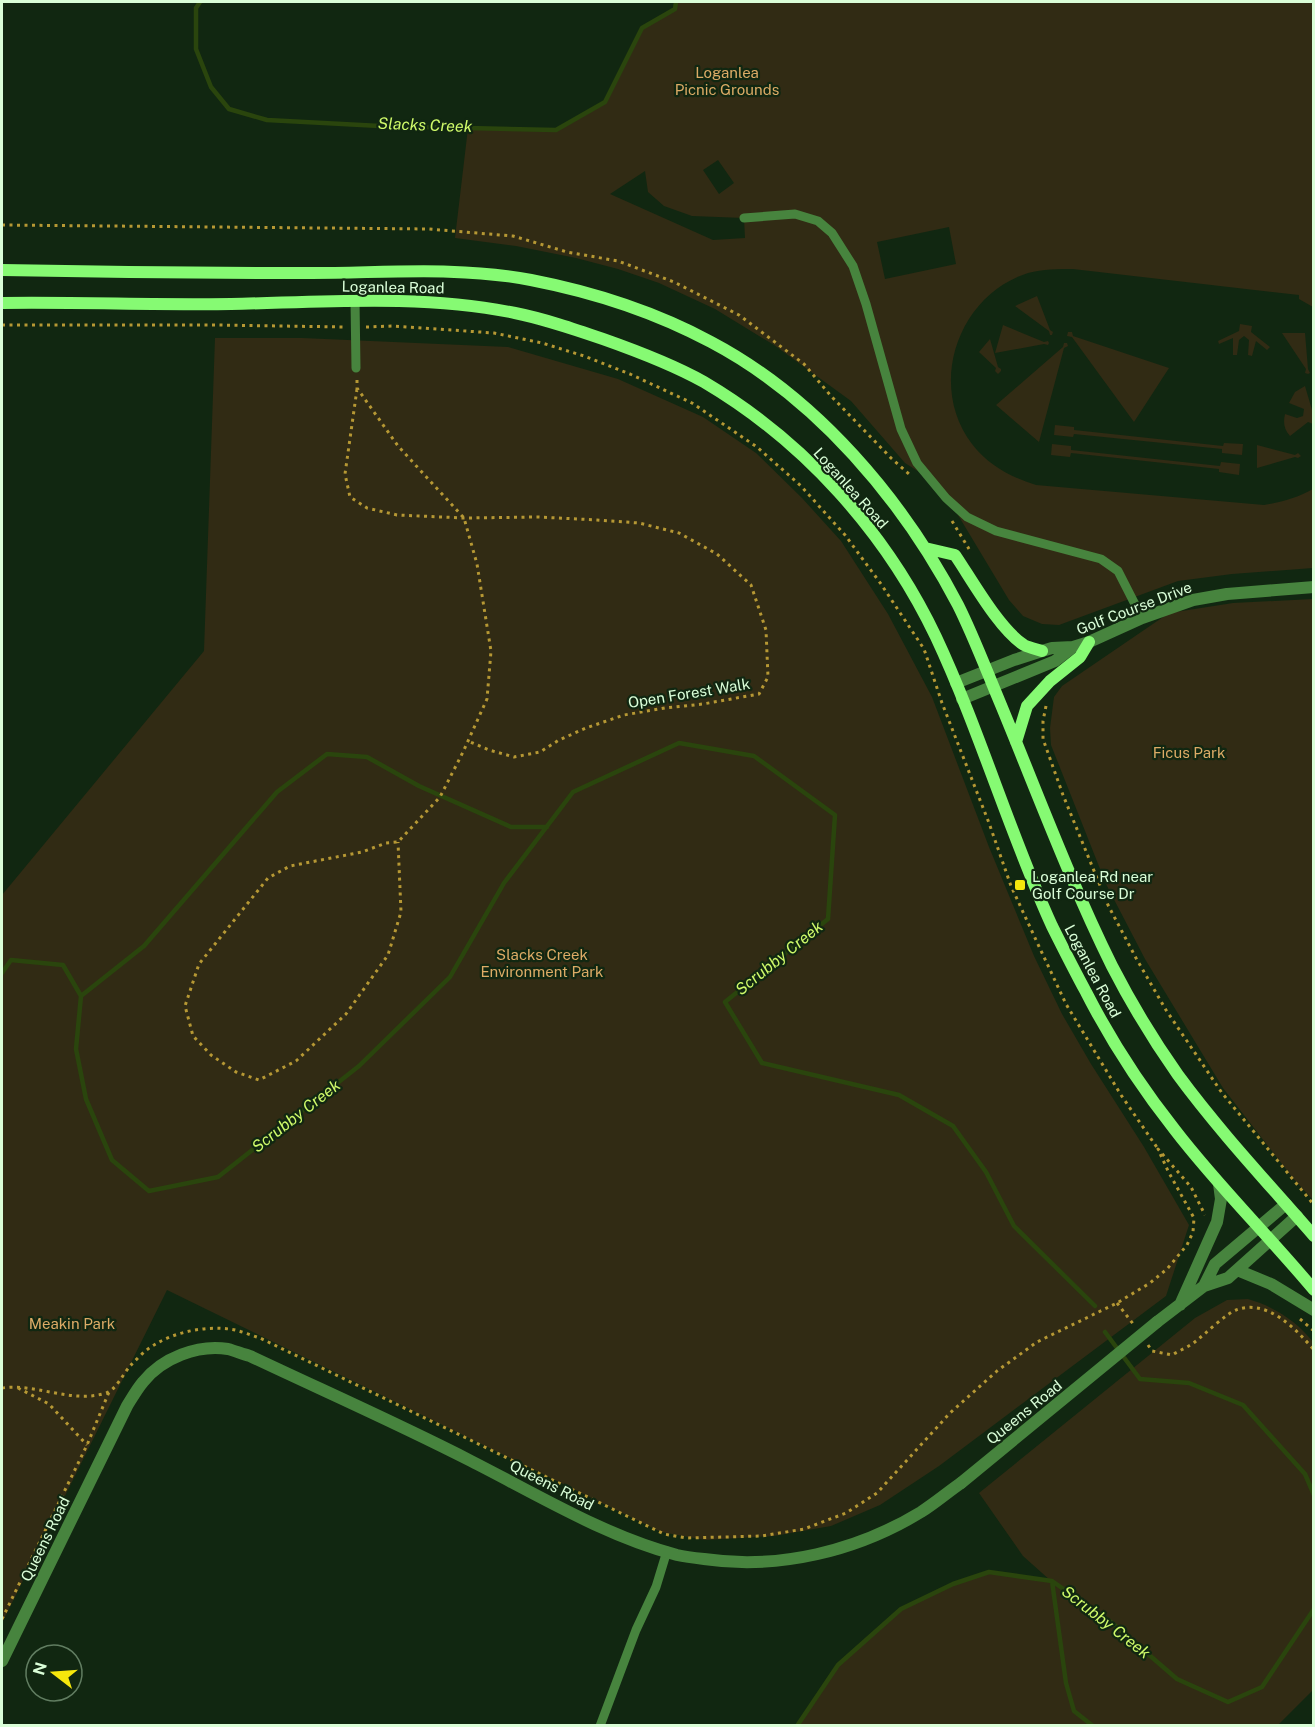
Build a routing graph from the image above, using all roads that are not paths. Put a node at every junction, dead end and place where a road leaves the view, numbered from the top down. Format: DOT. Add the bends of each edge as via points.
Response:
graph roads {
  1 [pos="744,218"];
  2 [pos="2,270"];
  3 [pos="355,301"];
  4 [pos="2,303"];
  5 [pos="356,368"];
  6 [pos="925,548"];
  7 [pos="1314,587"];
  8 [pos="1142,618"];
  9 [pos="1089,642"];
  10 [pos="1073,647"];
  11 [pos="1042,651"];
  12 [pos="987,671"];
  13 [pos="956,683"];
  14 [pos="993,686"];
  15 [pos="962,699"];
  16 [pos="1016,742"];
  17 [pos="1219,1184"];
  18 [pos="1286,1204"];
  19 [pos="1297,1216"];
  20 [pos="1258,1226"];
  21 [pos="1314,1236"];
  22 [pos="1271,1240"];
  23 [pos="1237,1270"];
  24 [pos="1204,1286"];
  25 [pos="1314,1290"];
  26 [pos="1179,1306"];
  27 [pos="1314,1310"];
  28 [pos="667,1551"];
  29 [pos="2,1661"];
  30 [pos="600,1725"];
  1 -- 8 [label="lane" via="795,214 818,221 832,233 853,266 901,429 917,463 946,498 967,517 996,531 1101,559 1118,571"];
  2 -- 6 [label="main road, Loganlea Road" via="436,271 530,280 610,300 711,342 783,390 844,446 887,494"];
  3 -- 4 [label="main road, Loganlea Road"];
  3 -- 5 [label="lane"];
  3 -- 13 [label="main road, Loganlea Road" via="463,304 518,314 568,326 635,350 704,382 763,422 815,468 861,518 910,588"];
  6 -- 11 [label="main road" via="955,555 1015,638"];
  6 -- 12 [label="main road, Loganlea Road" via="960,610"];
  7 -- 8 [label="street, Golf Course Drive" via="1193,600"];
  8 -- 9 [label="street, Golf Course Drive"];
  9 -- 10 [label="street, Golf Course Drive"];
  9 -- 16 [label="main road" via="1080,657 1027,706"];
  10 -- 11 [label="street, Golf Course Drive"];
  10 -- 14 [label="street, Golf Course Drive" via="1055,661"];
  11 -- 12 [label="street, Golf Course Drive"];
  12 -- 13 [label="street, Golf Course Drive"];
  12 -- 14 [label="main road, Loganlea Road"];
  13 -- 15 [label="main road, Loganlea Road"];
  14 -- 15 [label="street, Golf Course Drive"];
  14 -- 16 [label="main road, Loganlea Road"];
  15 -- 17 [label="main road, Loganlea Road" via="1052,925 1087,995 1141,1085"];
  16 -- 18 [label="main road, Loganlea Road" via="1088,914 1148,1029 1177,1074"];
  17 -- 20 [label="main road, Loganlea Road"];
  17 -- 26 [label="street" via="1217,1222"];
  18 -- 19 [label="main road, Loganlea Road"];
  18 -- 20 [label="street, Queens Road"];
  19 -- 21 [label="main road, Loganlea Road"];
  19 -- 22 [label="street, Queens Road"];
  20 -- 22 [label="main road, Loganlea Road"];
  20 -- 24 [label="street, Queens Road" via="1215,1264"];
  22 -- 23 [label="street, Queens Road"];
  22 -- 25 [label="main road, Loganlea Road"];
  23 -- 24 [label="street, Queens Road" via="1228,1278"];
  23 -- 27 [label="street" via="1271,1284"];
  24 -- 26 [label="street, Queens Road"];
  26 -- 28 [label="street, Queens Road, bridge" via="961,1483 922,1511 879,1534 830,1551 779,1562 729,1563"];
  28 -- 29 [label="street, Queens Road" via="625,1538 250,1356 226,1349 202,1350 176,1356 143,1382"];
  28 -- 30 [label="lane"];
}
